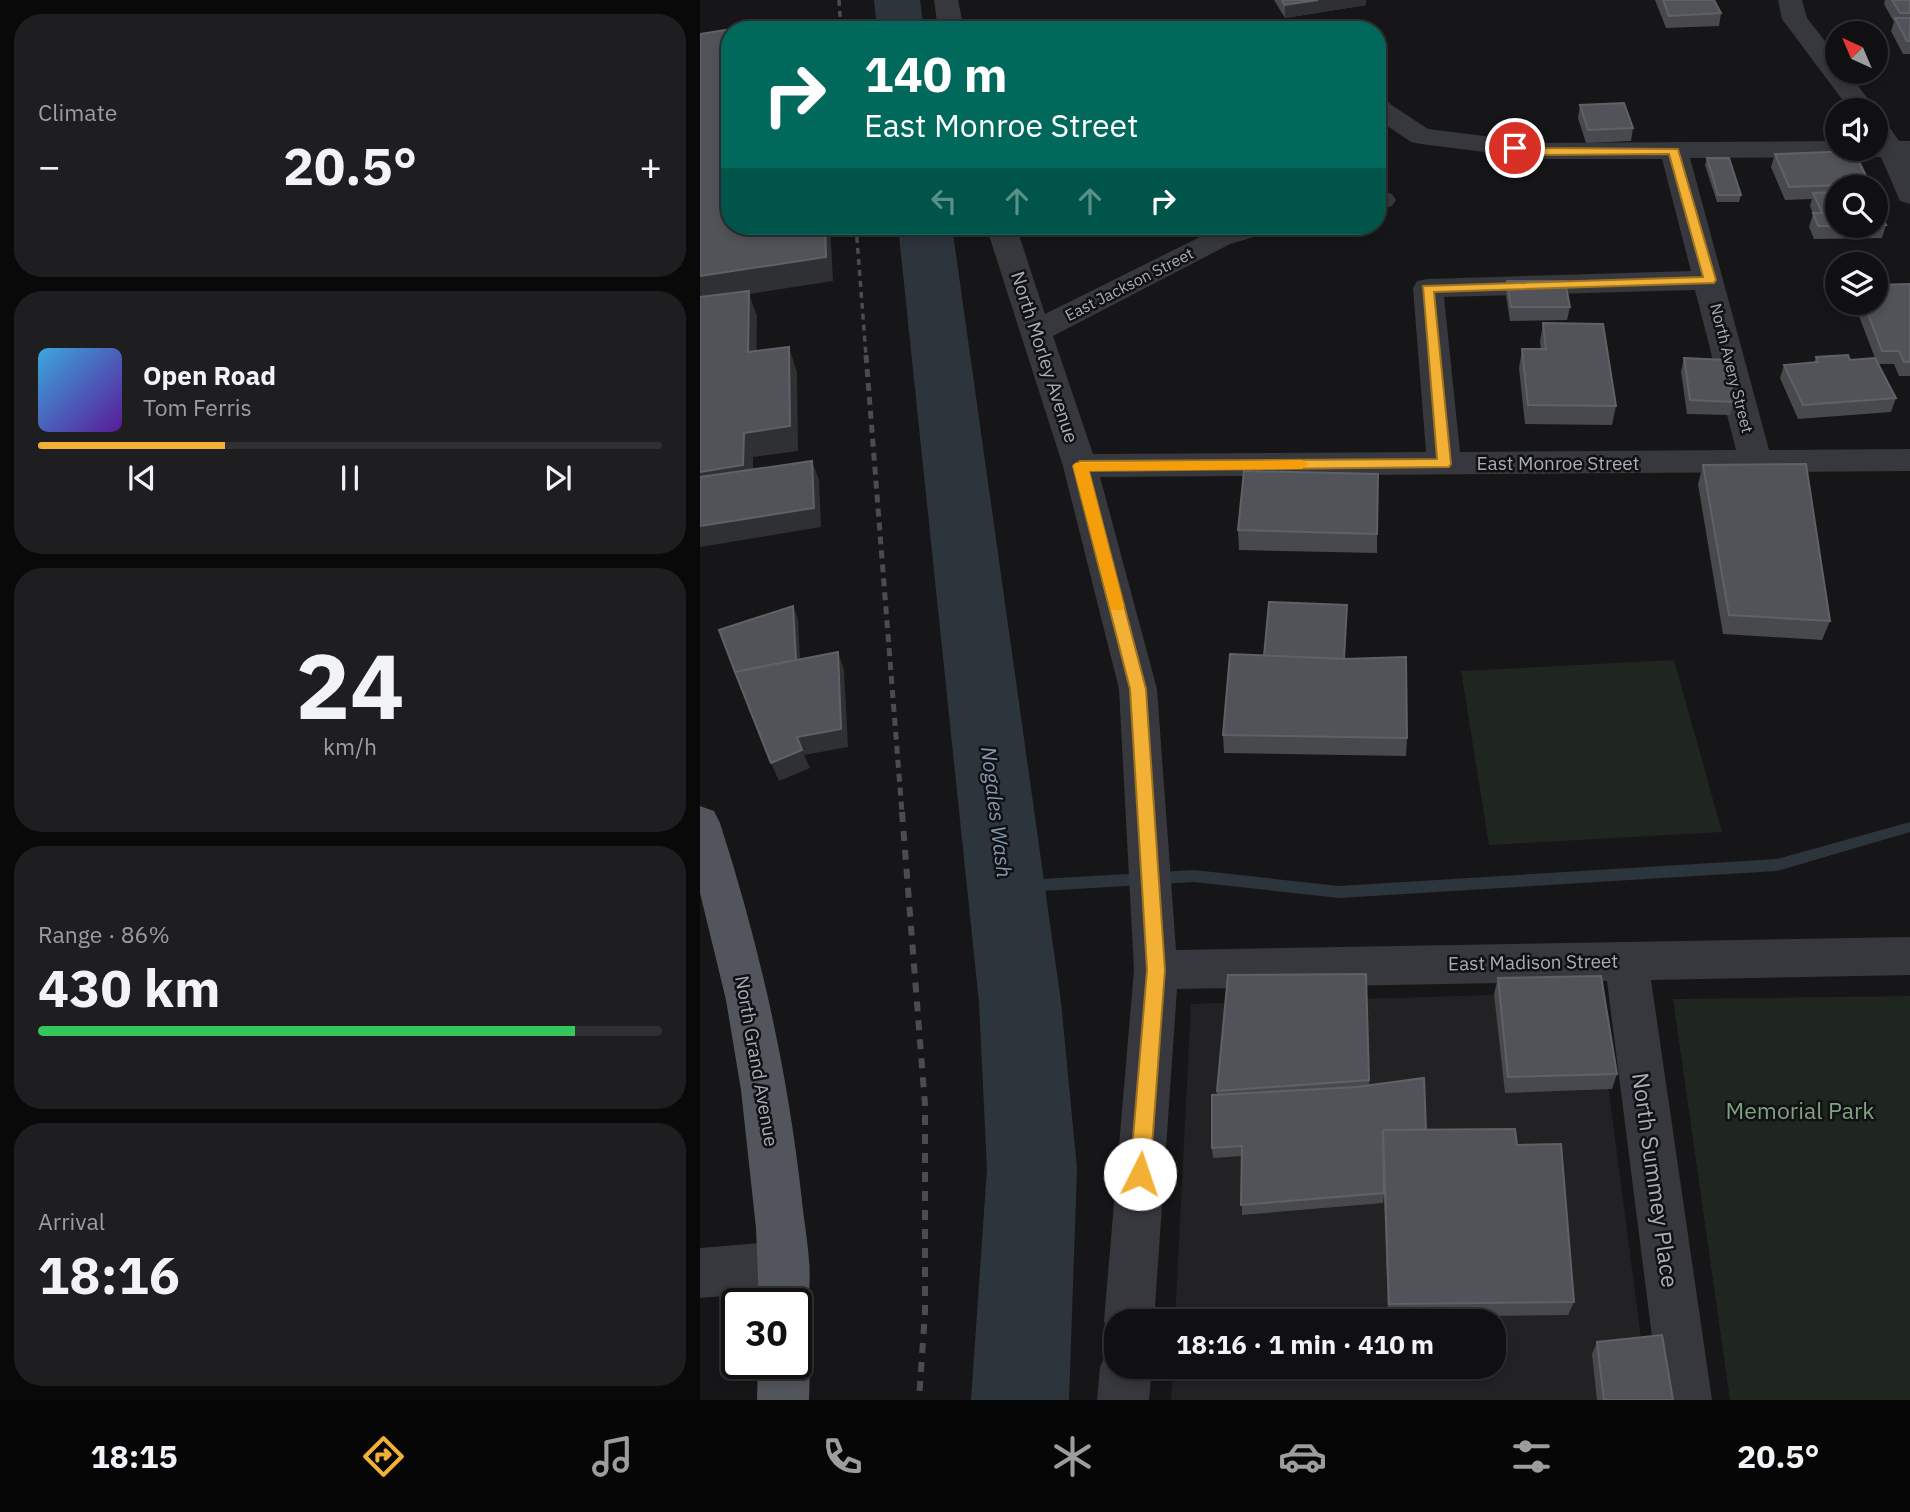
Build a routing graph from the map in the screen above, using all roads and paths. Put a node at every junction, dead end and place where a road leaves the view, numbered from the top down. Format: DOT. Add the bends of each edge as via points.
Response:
graph roads {
  1 [pos="946,0"];
  2 [pos="1769,0"];
  3 [pos="1792,10"];
  4 [pos="950,21"];
  5 [pos="1854,98"];
  6 [pos="1386,113"];
  7 [pos="1892,142"];
  8 [pos="1674,151"];
  9 [pos="1910,195"];
  10 [pos="1004,235"];
  11 [pos="1230,235"];
  12 [pos="1710,280"];
  13 [pos="1037,331"];
  14 [pos="1910,460"];
  15 [pos="1756,463"];
  16 [pos="1444,464"];
  17 [pos="1080,466"];
  18 [pos="700,823"];
  19 [pos="1910,957"];
  20 [pos="1626,960"];
  21 [pos="1156,970"];
  22 [pos="700,1273"];
  23 [pos="785,1285"];
  24 [pos="1130,1309"];
  25 [pos="784,1379"];
  26 [pos="1125,1379"];
  27 [pos="783,1400"];
  28 [pos="1123,1400"];
  29 [pos="1686,1400"];
  1 -- 4 [label="street"];
  2 -- 3 [label="street"];
  3 -- 5 [label="street"];
  6 -- 8 [label="street" via="1421,136 1539,151"];
  7 -- 8 [label="street"];
  7 -- 9 [label="street"];
  8 -- 12 [label="street, North Avery Street"];
  10 -- 13 [label="street, North Morley Avenue"];
  11 -- 13 [label="street, East Jackson Street"];
  12 -- 15 [label="street, North Avery Street"];
  12 -- 16 [label="street" via="1428,288"];
  13 -- 17 [label="street, North Morley Avenue"];
  14 -- 15 [label="street, East Monroe Street"];
  15 -- 16 [label="street, East Monroe Street"];
  16 -- 17 [label="street, East Monroe Street"];
  17 -- 21 [label="street, North Morley Avenue" via="1138,689"];
  18 -- 23 [label="main road, North Grand Avenue" via="748,993 771,1131"];
  19 -- 20 [label="street, East Madison Street"];
  20 -- 21 [label="street, East Madison Street"];
  20 -- 29 [label="street, North Summey Place"];
  21 -- 24 [label="street, North Morley Avenue"];
  22 -- 23 [label="street"];
  25 -- 27 [label="main road"];
  26 -- 28 [label="street"];
}
